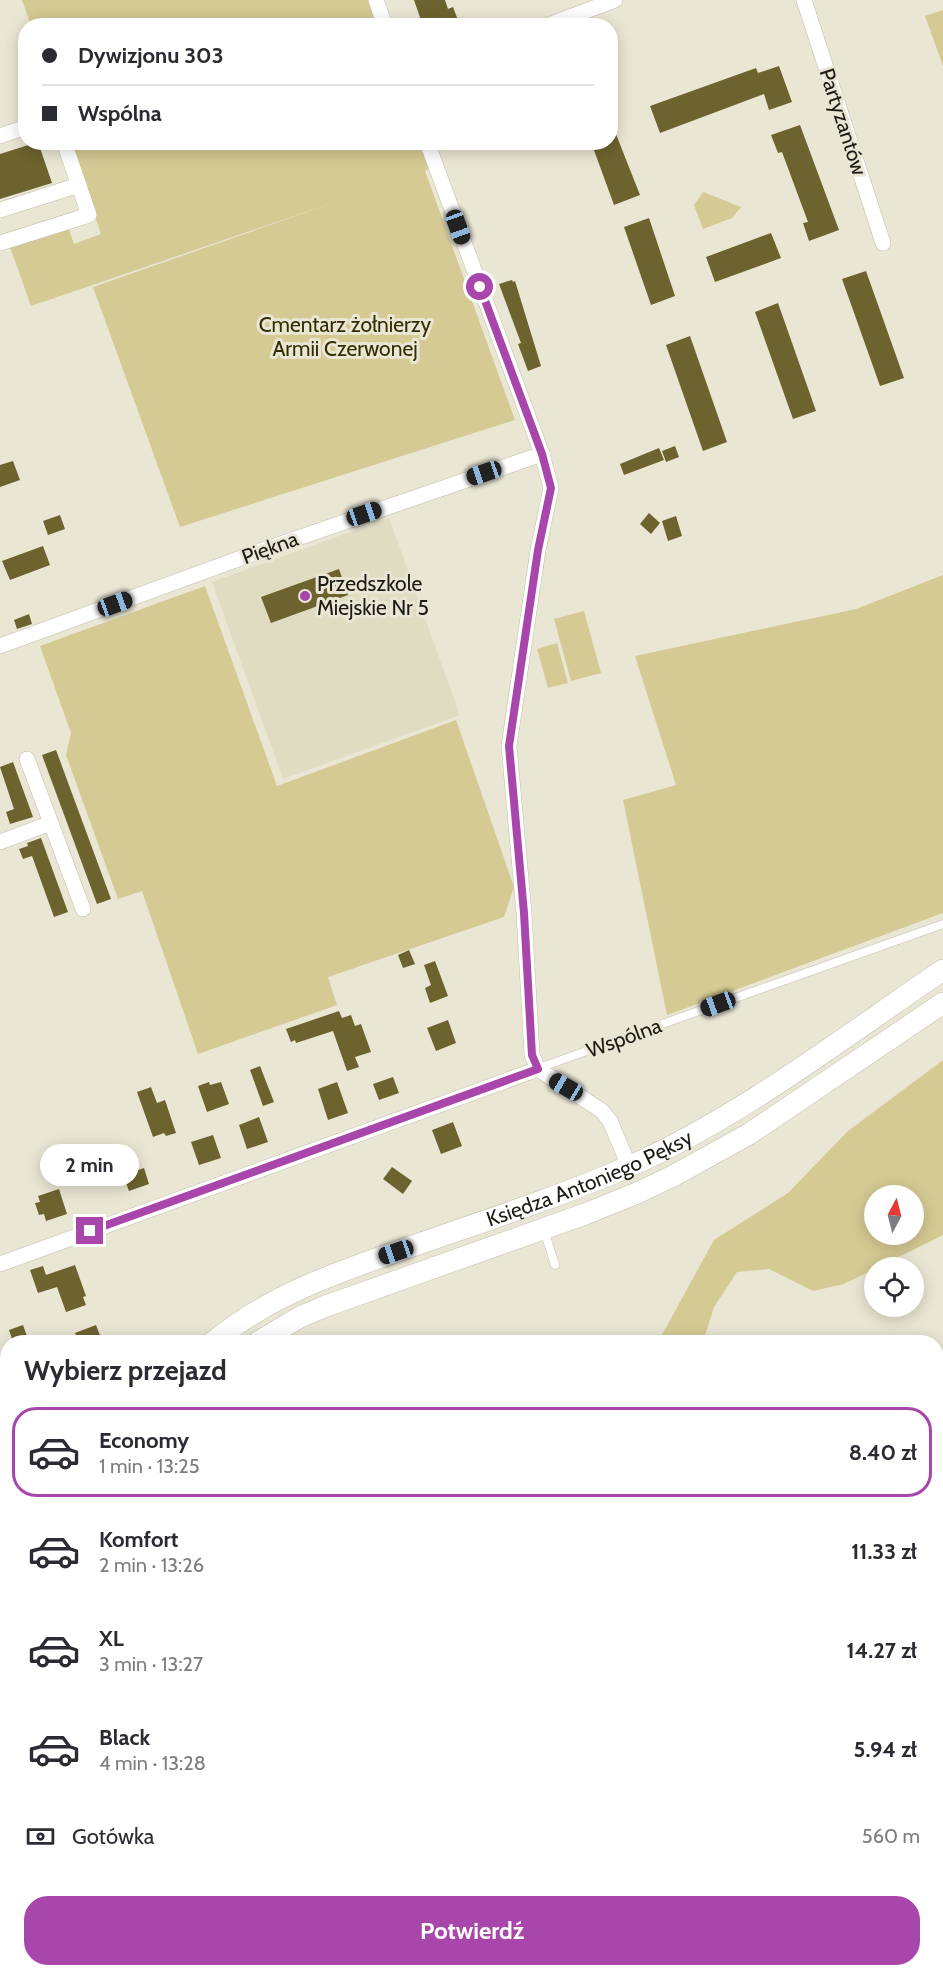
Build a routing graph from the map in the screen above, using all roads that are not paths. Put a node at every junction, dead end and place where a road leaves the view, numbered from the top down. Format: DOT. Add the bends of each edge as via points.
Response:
graph roads {
  1 [pos="376,0"];
  2 [pos="615,0"];
  3 [pos="804,0"];
  4 [pos="382,18"];
  5 [pos="567,18"];
  6 [pos="18,130"];
  7 [pos="0,136"];
  8 [pos="67,150"];
  9 [pos="430,150"];
  10 [pos="79,185"];
  11 [pos="0,210"];
  12 [pos="0,243"];
  13 [pos="883,243"];
  14 [pos="542,454"];
  15 [pos="0,646"];
  16 [pos="27,759"];
  17 [pos="51,823"];
  18 [pos="0,842"];
  19 [pos="83,909"];
  20 [pos="943,924"];
  21 [pos="943,970"];
  22 [pos="943,1003"];
  23 [pos="538,1069"];
  24 [pos="629,1166"];
  25 [pos="544,1228"];
  26 [pos="0,1264"];
  27 [pos="555,1264"];
  28 [pos="222,1335"];
  29 [pos="270,1335"];
  1 -- 4 [label="street"];
  2 -- 5 [label="street"];
  3 -- 13 [label="street, Partyzantów"];
  6 -- 7 [label="street"];
  8 -- 10 [label="street"];
  9 -- 14 [label="street"];
  10 -- 11 [label="street"];
  10 -- 12 [label="street" via="89,215"];
  14 -- 15 [label="street, Piękna" via="284,542"];
  14 -- 23 [label="street" via="551,488 509,746 532,1055"];
  16 -- 17 [label="street"];
  17 -- 18 [label="street"];
  17 -- 19 [label="street"];
  20 -- 23 [label="lane, Wspólna"];
  21 -- 24 [label="main road, Księdza Antoniego Pęksy" via="747,1103"];
  22 -- 25 [label="main road, Księdza Antoniego Pęksy" via="785,1111 706,1159 637,1193"];
  23 -- 24 [label="street" via="602,1111"];
  23 -- 26 [label="street, Wspólna"];
  24 -- 28 [label="main road, Księdza Antoniego Pęksy" via="577,1189 316,1280 271,1302"];
  25 -- 27 [label="lane"];
  25 -- 29 [label="main road, Księdza Antoniego Pęksy" via="326,1306"];
}
